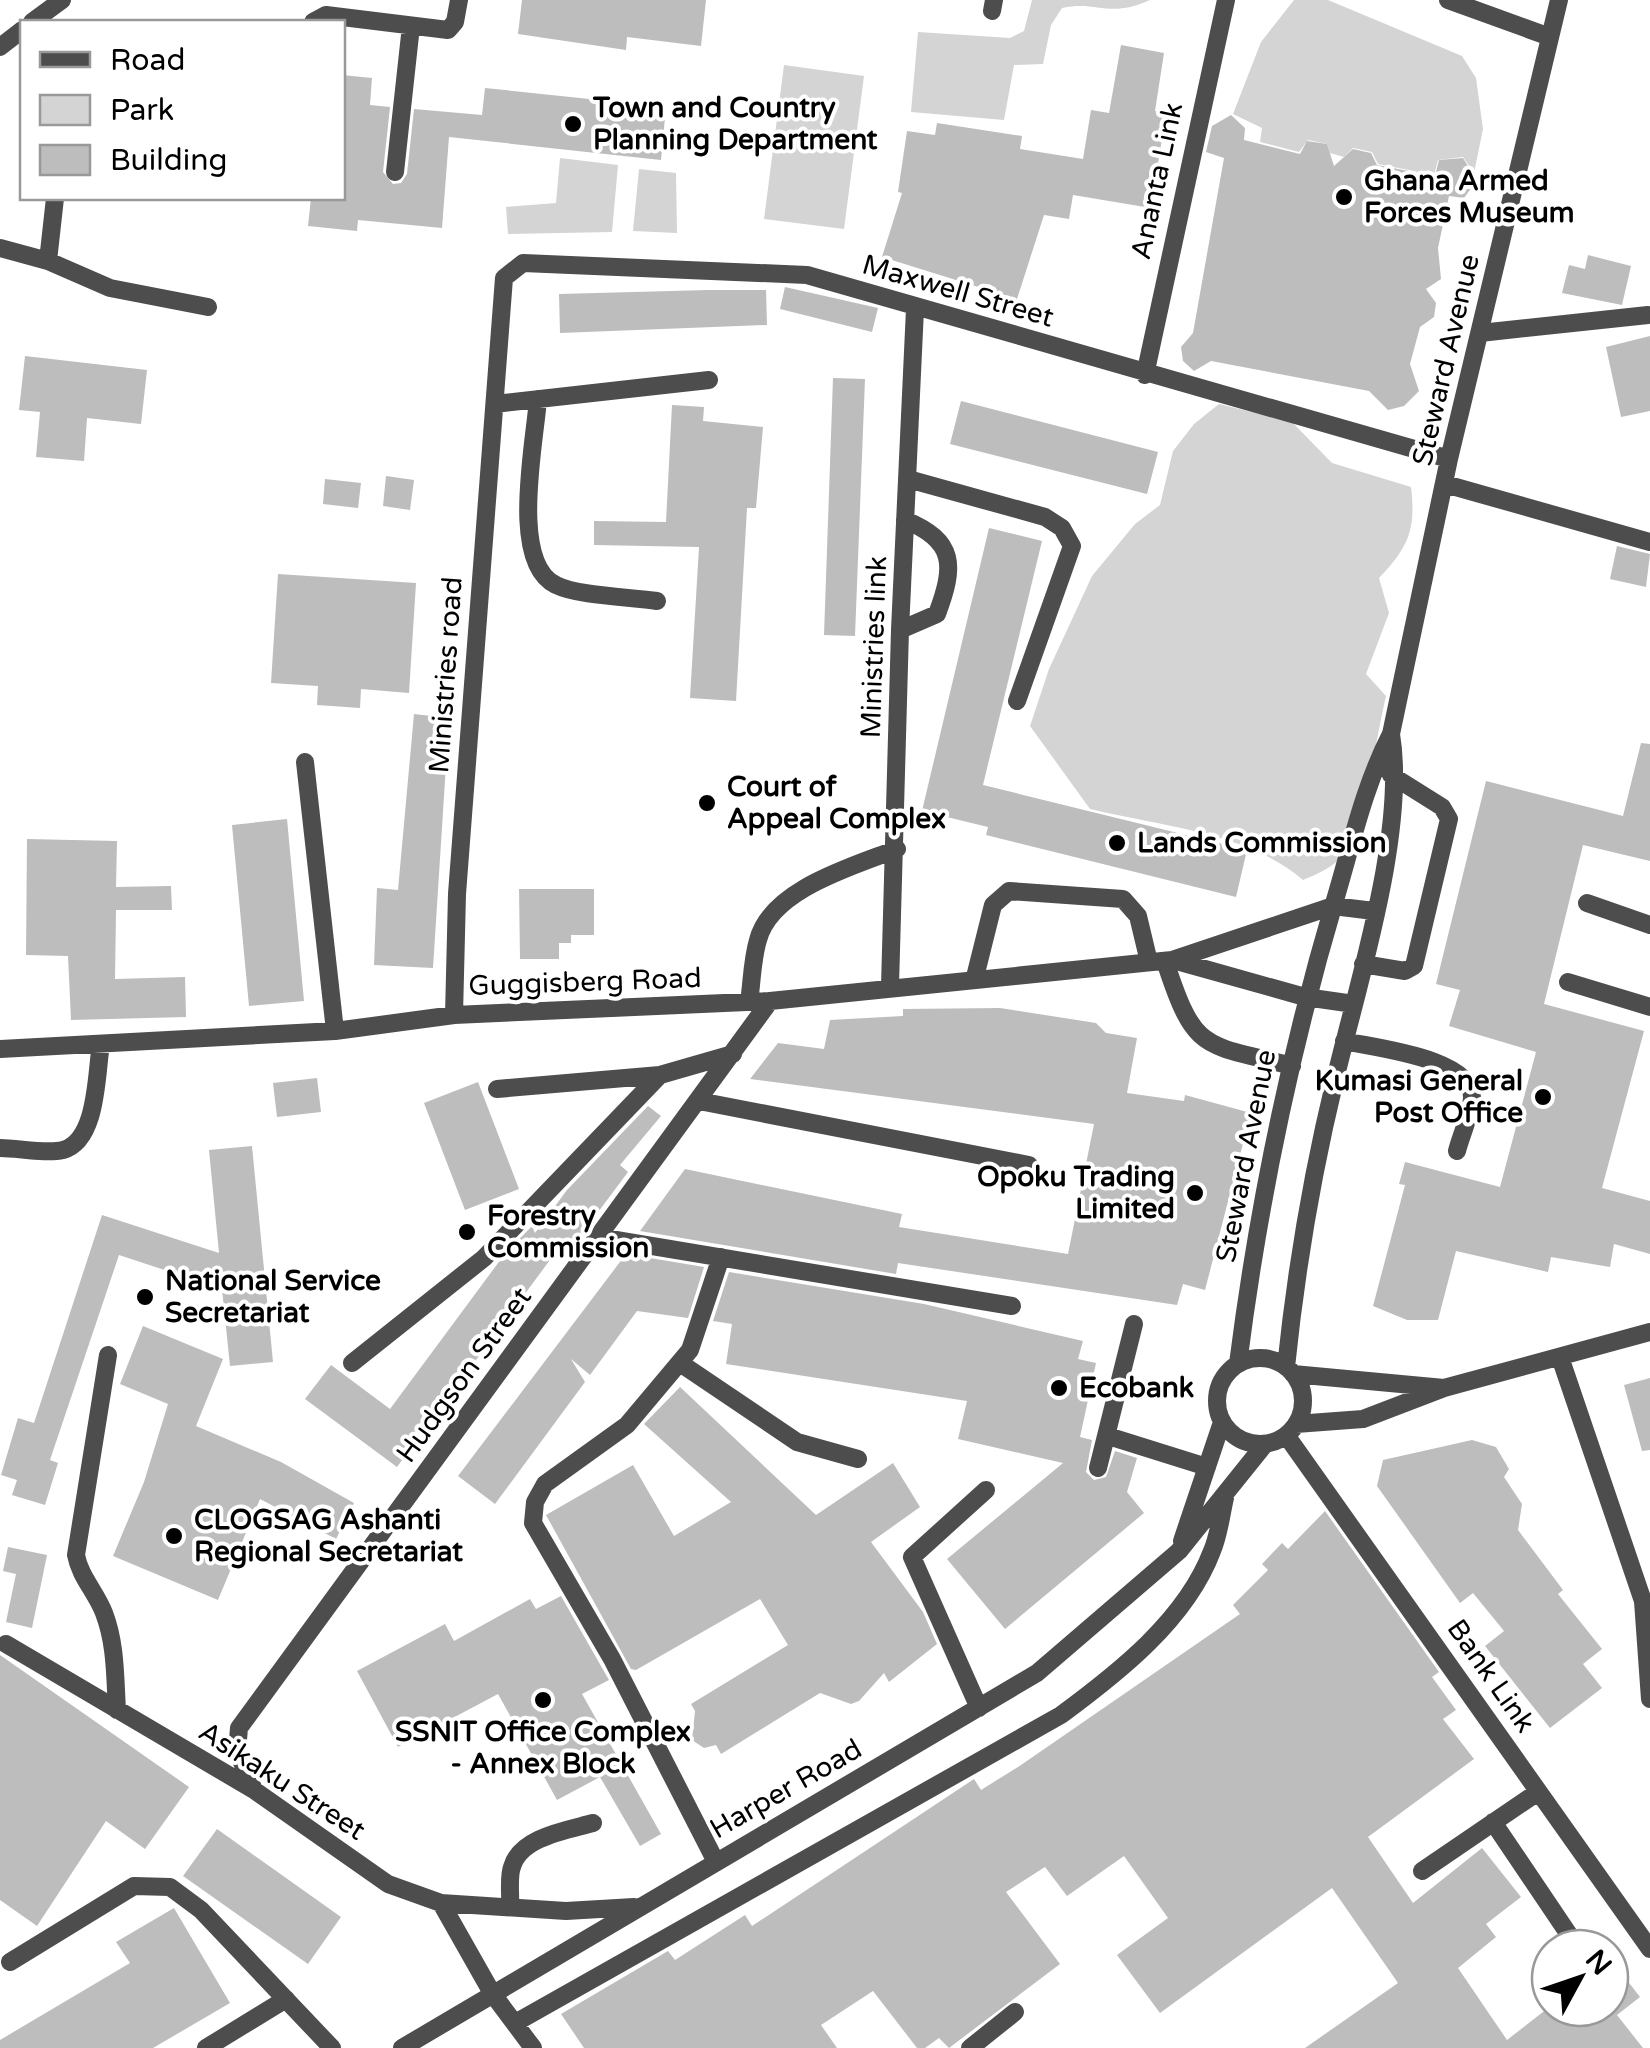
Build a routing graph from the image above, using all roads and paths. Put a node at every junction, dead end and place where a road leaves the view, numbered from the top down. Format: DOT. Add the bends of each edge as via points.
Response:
graph roads {
  1 [pos="459,0"];
  2 [pos="1226,0"];
  3 [pos="1448,0"];
  4 [pos="1559,0"];
  5 [pos="60,9"];
  6 [pos="36,20"];
  7 [pos="317,20"];
  8 [pos="411,26"];
  9 [pos="20,32"];
  10 [pos="1550,37"];
  11 [pos="0,47"];
  12 [pos="395,172"];
  13 [pos="55,200"];
  14 [pos="0,248"];
  15 [pos="48,261"];
  16 [pos="208,307"];
  17 [pos="915,309"];
  18 [pos="1648,315"];
  19 [pos="1480,333"];
  20 [pos="499,339"];
  21 [pos="1145,374"];
  22 [pos="709,380"];
  23 [pos="538,399"];
  24 [pos="494,404"];
  25 [pos="1449,459"];
  26 [pos="908,479"];
  27 [pos="1445,484"];
  28 [pos="906,520"];
  29 [pos="1650,542"];
  30 [pos="657,602"];
  31 [pos="900,630"];
  32 [pos="1017,701"];
  33 [pos="1391,734"];
  34 [pos="305,762"];
  35 [pos="1372,771"];
  36 [pos="1398,776"];
  37 [pos="897,849"];
  38 [pos="1586,903"];
  39 [pos="1333,906"];
  40 [pos="1374,911"];
  41 [pos="1650,924"];
  42 [pos="1162,961"];
  43 [pos="1363,964"];
  44 [pos="975,977"];
  45 [pos="1568,982"];
  46 [pos="890,986"];
  47 [pos="1305,997"];
  48 [pos="770,1001"];
  49 [pos="749,1002"];
  50 [pos="1354,1004"];
  51 [pos="1650,1007"];
  52 [pos="454,1015"];
  53 [pos="335,1030"];
  54 [pos="1344,1040"];
  55 [pos="101,1044"];
  56 [pos="0,1049"];
  57 [pos="733,1054"];
  58 [pos="1292,1066"];
  59 [pos="660,1075"];
  60 [pos="497,1089"];
  61 [pos="699,1101"];
  62 [pos="0,1148"];
  63 [pos="1457,1151"];
  64 [pos="1029,1165"];
  65 [pos="598,1237"];
  66 [pos="722,1257"];
  67 [pos="1012,1306"];
  68 [pos="1134,1324"];
  69 [pos="1650,1332"];
  70 [pos="108,1356"];
  71 [pos="1560,1356"];
  72 [pos="352,1363"];
  73 [pos="680,1363"];
  74 [pos="1238,1364"];
  75 [pos="1290,1370"];
  76 [pos="1444,1388"];
  77 [pos="1222,1422"];
  78 [pos="1292,1430"];
  79 [pos="1108,1436"];
  80 [pos="1264,1444"];
  81 [pos="858,1458"];
  82 [pos="1207,1467"];
  83 [pos="1098,1468"];
  84 [pos="986,1490"];
  85 [pos="1226,1493"];
  86 [pos="1178,1551"];
  87 [pos="1647,1600"];
  88 [pos="6,1644"];
  89 [pos="1650,1699"];
  90 [pos="979,1708"];
  91 [pos="118,1710"];
  92 [pos="254,1790"];
  93 [pos="1538,1792"];
  94 [pos="1493,1822"];
  95 [pos="593,1823"];
  96 [pos="716,1862"];
  97 [pos="1422,1871"];
  98 [pos="441,1902"];
  99 [pos="640,1906"];
  100 [pos="510,1907"];
  101 [pos="1565,1928"];
  102 [pos="1650,1948"];
  103 [pos="10,1962"];
  104 [pos="492,1993"];
  105 [pos="286,1998"];
  106 [pos="1016,2012"];
  107 [pos="515,2023"];
  108 [pos="206,2048"];
  109 [pos="332,2048"];
  110 [pos="402,2048"];
  111 [pos="533,2048"];
  112 [pos="970,2048"];
  1 -- 8 [label="street" via="448,30"];
  2 -- 21 [label="street, Ananta Link"];
  3 -- 10 [label="street"];
  4 -- 10 [label="street, Steward Avenue"];
  5 -- 6 [label="street"];
  7 -- 8 [label="street" via="326,15"];
  8 -- 12 [label="street"];
  9 -- 11 [label="street"];
  10 -- 19 [label="street, Steward Avenue"];
  13 -- 15 [label="street"];
  14 -- 15 [label="street"];
  15 -- 16 [label="street" via="110,288"];
  17 -- 20 [label="street, Maxwell Street" via="807,275 523,263 504,278"];
  17 -- 21 [label="street, Maxwell Street"];
  17 -- 26 [label="street, Ministries link"];
  18 -- 19 [label="street"];
  19 -- 25 [label="street, Steward Avenue"];
  20 -- 24 [label="street, Ministries road"];
  21 -- 25 [label="street, Maxwell Street"];
  22 -- 23 [label="street"];
  23 -- 24 [label="street"];
  23 -- 30 [label="street" via="529,552 556,586"];
  24 -- 52 [label="street, Ministries road"];
  25 -- 27 [label="street, Steward Avenue"];
  26 -- 28 [label="street, Ministries link"];
  26 -- 32 [label="street" via="1045,517 1072,546"];
  27 -- 29 [label="street"];
  27 -- 33 [label="street, Steward Avenue"];
  28 -- 31 [label="street, Ministries link"];
  28 -- 31 [label="street" via="934,532 948,552 947,589 937,614"];
  31 -- 37 [label="street, Ministries link"];
  33 -- 35 [label="street, Steward Avenue"];
  33 -- 36 [label="street, Steward Avenue"];
  34 -- 53 [label="street"];
  35 -- 36 [label="street"];
  35 -- 39 [label="street, Steward Avenue"];
  36 -- 40 [label="street, Steward Avenue"];
  36 -- 43 [label="street" via="1449,818 1414,966 1405,971"];
  37 -- 46 [label="street, Ministries link"];
  37 -- 49 [label="street" via="812,883 777,910 758,936"];
  38 -- 41 [label="street"];
  39 -- 40 [label="street, Guggisberg Road"];
  39 -- 42 [label="street, Guggisberg Road"];
  39 -- 47 [label="street, Steward Avenue"];
  40 -- 43 [label="street, Steward Avenue"];
  42 -- 44 [label="street, Guggisberg Road"];
  42 -- 44 [label="street" via="1122,899 1009,891 993,905"];
  42 -- 47 [label="street, Guggisberg Road"];
  42 -- 58 [label="street" via="1193,1033 1218,1047"];
  43 -- 50 [label="street, Steward Avenue"];
  44 -- 46 [label="street, Guggisberg Road"];
  45 -- 51 [label="street"];
  46 -- 48 [label="street, Guggisberg Road"];
  47 -- 50 [label="street, Guggisberg Road"];
  47 -- 58 [label="street, Steward Avenue"];
  48 -- 49 [label="street, Guggisberg Road"];
  48 -- 57 [label="street, Hudgson Street"];
  49 -- 52 [label="street, Guggisberg Road"];
  50 -- 54 [label="street, Steward Avenue"];
  52 -- 53 [label="street, Guggisberg Road"];
  53 -- 55 [label="street, Guggisberg Road"];
  54 -- 63 [label="street" via="1452,1067 1467,1078 1472,1097"];
  54 -- 75 [label="street, Steward Avenue" via="1298,1254"];
  55 -- 56 [label="street, Guggisberg Road"];
  55 -- 62 [label="street" via="80,1138 63,1150"];
  57 -- 59 [label="street"];
  57 -- 61 [label="street, Hudgson Street"];
  58 -- 74 [label="street, Steward Avenue" via="1255,1232"];
  59 -- 60 [label="street"];
  59 -- 72 [label="street" via="484,1258"];
  61 -- 64 [label="street"];
  61 -- 65 [label="street, Hudgson Street"];
  65 -- 66 [label="street"];
  65 -- 92 [label="street, Hudgson Street" via="240,1728 237,1751"];
  66 -- 67 [label="street"];
  66 -- 73 [label="street"];
  68 -- 79 [label="street"];
  69 -- 71 [label="street"];
  70 -- 91 [label="street" via="76,1554 104,1612"];
  71 -- 76 [label="street"];
  71 -- 87 [label="street"];
  73 -- 81 [label="street" via="797,1442"];
  73 -- 96 [label="street" via="627,1426 546,1484 535,1502 534,1522"];
  74 -- 75 [label="street" via="1262,1358"];
  74 -- 77 [label="street" via="1220,1384"];
  75 -- 76 [label="street"];
  75 -- 78 [label="street" via="1301,1390"];
  76 -- 78 [label="street" via="1363,1419"];
  77 -- 80 [label="street" via="1248,1442"];
  77 -- 82 [label="street"];
  78 -- 80 [label="street"];
  78 -- 93 [label="street, Bank Link"];
  79 -- 82 [label="street"];
  79 -- 83 [label="street"];
  80 -- 85 [label="street, Harper Road"];
  82 -- 86 [label="street"];
  84 -- 90 [label="street" via="912,1557"];
  85 -- 86 [label="street, Harper Road"];
  85 -- 107 [label="street" via="1212,1552 1188,1593 1142,1650 1062,1716"];
  86 -- 90 [label="street, Harper Road" via="1037,1673"];
  87 -- 89 [label="street"];
  88 -- 91 [label="street, Asikaku Street"];
  90 -- 96 [label="street, Harper Road"];
  91 -- 92 [label="street, Asikaku Street"];
  92 -- 98 [label="street, Asikaku Street" via="388,1884"];
  93 -- 94 [label="street"];
  93 -- 102 [label="street, Bank Link"];
  94 -- 97 [label="street"];
  94 -- 101 [label="street"];
  95 -- 100 [label="street" via="522,1851 512,1866"];
  96 -- 99 [label="street, Harper Road"];
  98 -- 100 [label="street, Asikaku Street"];
  98 -- 104 [label="street"];
  99 -- 100 [label="street, Asikaku Street"];
  99 -- 104 [label="street, Harper Road"];
  103 -- 105 [label="street" via="134,1886 170,1887"];
  104 -- 107 [label="street"];
  104 -- 110 [label="street, Harper Road"];
  105 -- 108 [label="street"];
  105 -- 109 [label="street"];
  106 -- 112 [label="street"];
  107 -- 111 [label="street"];
}
